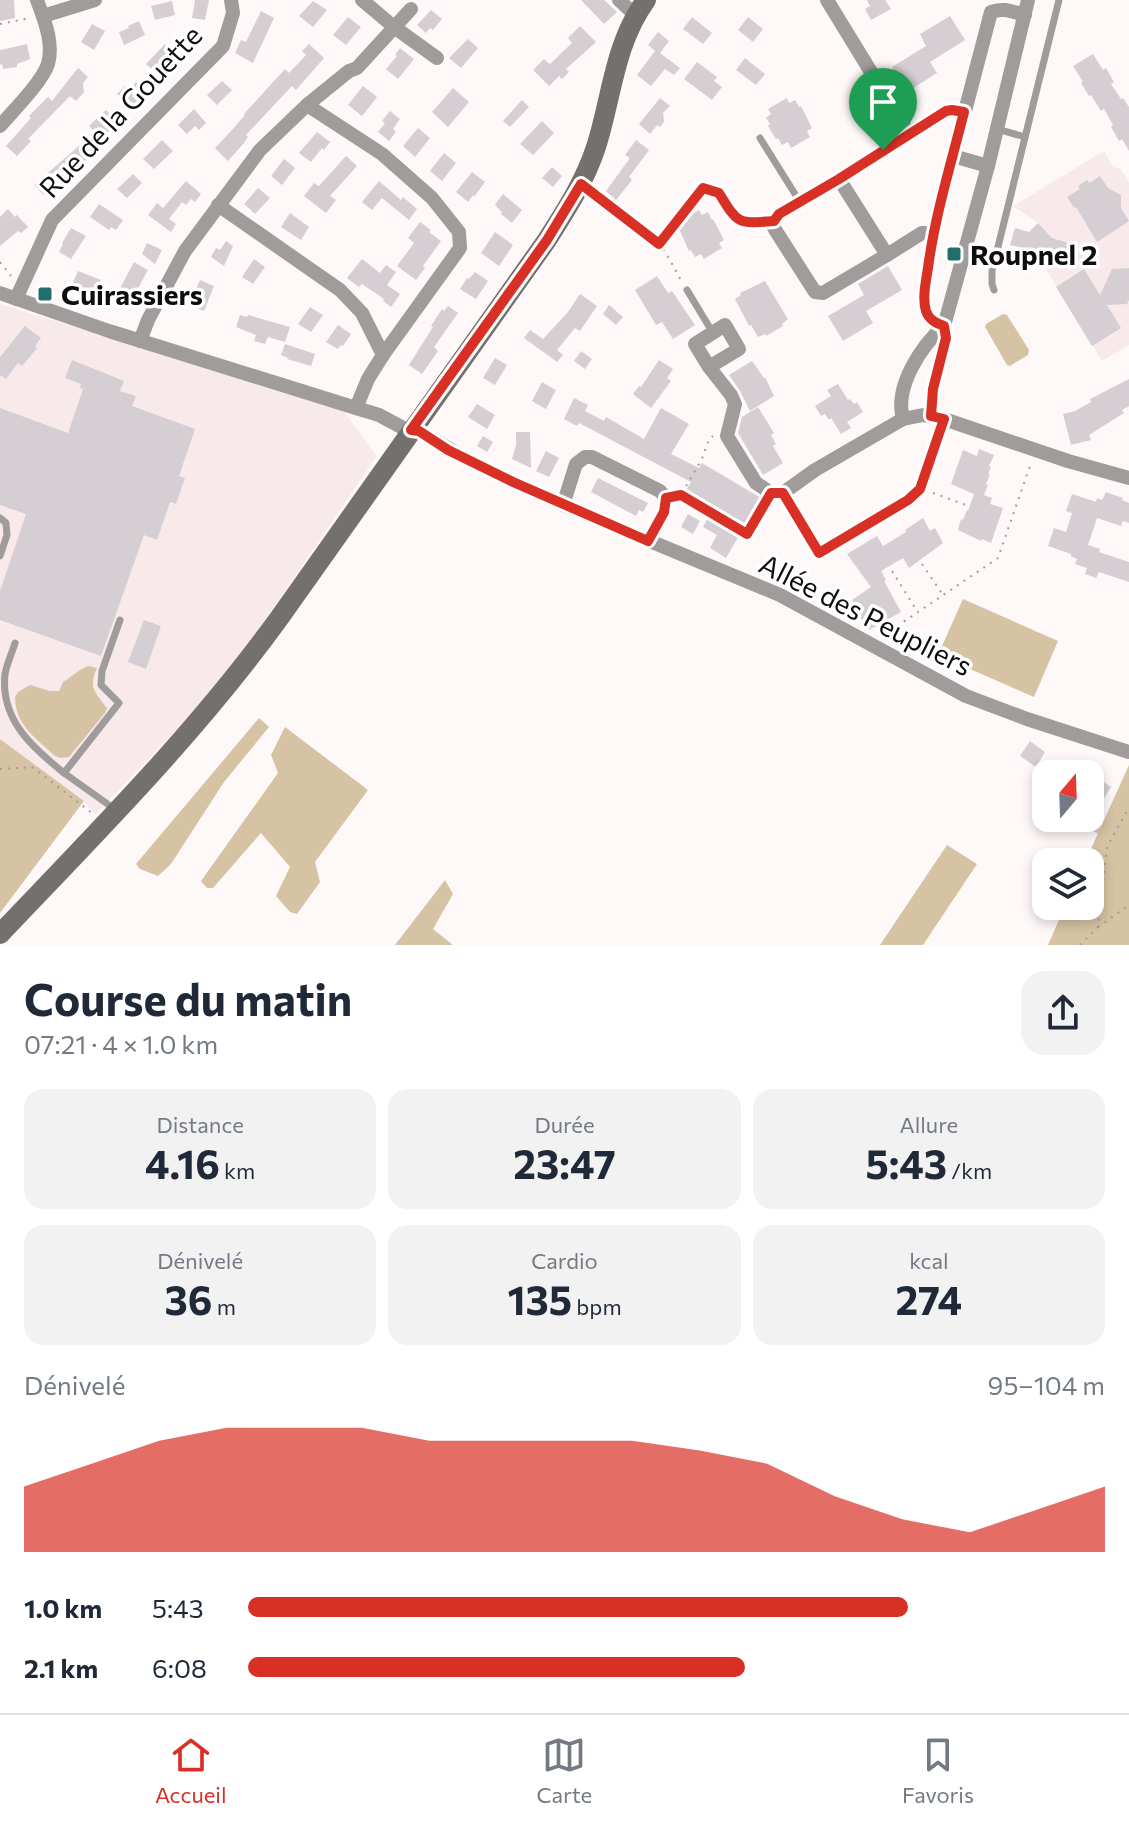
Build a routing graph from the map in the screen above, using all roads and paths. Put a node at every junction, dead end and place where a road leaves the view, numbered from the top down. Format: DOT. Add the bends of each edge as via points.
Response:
graph roads {
  1 [pos="37,0"];
  2 [pos="95,0"];
  3 [pos="231,0"];
  4 [pos="362,0"];
  5 [pos="619,0"];
  6 [pos="827,0"];
  7 [pos="1059,0"];
  8 [pos="641,7"];
  9 [pos="1027,7"];
  10 [pos="411,9"];
  11 [pos="43,16"];
  12 [pos="0,24"];
  13 [pos="394,27"];
  14 [pos="437,58"];
  15 [pos="307,105"];
  16 [pos="964,112"];
  17 [pos="0,126"];
  18 [pos="997,129"];
  19 [pos="909,134"];
  20 [pos="1025,137"];
  21 [pos="760,138"];
  22 [pos="953,156"];
  23 [pos="988,166"];
  24 [pos="839,179"];
  25 [pos="581,184"];
  26 [pos="719,193"];
  27 [pos="800,202"];
  28 [pos="218,205"];
  29 [pos="774,221"];
  30 [pos="933,233"];
  31 [pos="659,244"];
  32 [pos="887,255"];
  33 [pos="0,262"];
  34 [pos="12,284"];
  35 [pos="687,290"];
  36 [pos="994,290"];
  37 [pos="0,293"];
  38 [pos="16,299"];
  39 [pos="944,326"];
  40 [pos="713,333"];
  41 [pos="140,341"];
  42 [pos="383,355"];
  43 [pos="709,367"];
  44 [pos="356,408"];
  45 [pos="923,417"];
  46 [pos="411,430"];
  47 [pos="727,432"];
  48 [pos="1035,450"];
  49 [pos="1129,478"];
  50 [pos="920,489"];
  51 [pos="777,493"];
  52 [pos="563,505"];
  53 [pos="966,505"];
  54 [pos="0,518"];
  55 [pos="648,541"];
  56 [pos="0,556"];
  57 [pos="922,564"];
  58 [pos="892,571"];
  59 [pos="943,595"];
  60 [pos="917,613"];
  61 [pos="120,620"];
  62 [pos="878,639"];
  63 [pos="15,643"];
  64 [pos="3,668"];
  65 [pos="2,685"];
  66 [pos="1129,752"];
  67 [pos="0,769"];
  68 [pos="64,773"];
  69 [pos="1129,807"];
  70 [pos="112,817"];
  71 [pos="1129,905"];
  72 [pos="1098,927"];
  73 [pos="0,934"];
  74 [pos="1080,945"];
  1 -- 11 [label="street"];
  2 -- 11 [label="street"];
  3 -- 38 [label="street, Rue de la Gouette" via="233,13 223,46 52,220"];
  4 -- 13 [label="street"];
  5 -- 8 [label="street"];
  6 -- 19 [label="street"];
  7 -- 20 [label="lane"];
  8 -- 25 [label="main road" via="621,49 597,145"];
  9 -- 16 [label="street" via="991,12"];
  9 -- 18 [label="street"];
  10 -- 13 [label="street"];
  11 -- 12 [label="path"];
  11 -- 17 [label="street" via="48,63"];
  13 -- 14 [label="street"];
  13 -- 15 [label="street" via="357,68"];
  15 -- 28 [label="street" via="260,150"];
  15 -- 42 [label="street" via="382,154 432,198 459,232 460,248"];
  16 -- 19 [label="street" via="946,111"];
  16 -- 22 [label="street"];
  18 -- 20 [label="lane"];
  18 -- 23 [label="street"];
  19 -- 24 [label="street"];
  20 -- 36 [label="lane" via="992,271"];
  21 -- 27 [label="lane"];
  22 -- 23 [label="street"];
  22 -- 30 [label="street"];
  23 -- 39 [label="street"];
  24 -- 27 [label="street"];
  24 -- 32 [label="street"];
  25 -- 31 [label="path"];
  25 -- 46 [label="main road"];
  26 -- 29 [label="lane" via="738,220"];
  26 -- 31 [label="path" via="703,188"];
  27 -- 29 [label="street"];
  28 -- 41 [label="street" via="185,251"];
  28 -- 42 [label="street" via="340,290 362,313"];
  29 -- 32 [label="street" via="818,294"];
  30 -- 32 [label="street" via="922,233"];
  30 -- 39 [label="street" via="925,309 933,322"];
  31 -- 35 [label="path"];
  33 -- 34 [label="path"];
  35 -- 40 [label="lane"];
  37 -- 38 [label="street, Allée des Peupliers"];
  38 -- 41 [label="street, Allée des Peupliers"];
  39 -- 45 [label="street" via="946,338"];
  39 -- 45 [label="street" via="918,355 901,398"];
  40 -- 43 [label="street" via="695,344"];
  40 -- 43 [label="street" via="725,325 739,349"];
  41 -- 44 [label="street, Allée des Peupliers"];
  42 -- 44 [label="street"];
  43 -- 47 [label="street" via="735,404"];
  44 -- 46 [label="street, Allée des Peupliers"];
  45 -- 48 [label="street"];
  45 -- 50 [label="street"];
  45 -- 51 [label="street"];
  46 -- 52 [label="street, Allée des Peupliers"];
  46 -- 70 [label="main road" via="244,666"];
  47 -- 51 [label="street" via="756,483"];
  47 -- 51 [label="path" via="709,439 681,495 747,534"];
  48 -- 49 [label="street"];
  48 -- 59 [label="path" via="998,558"];
  50 -- 51 [label="street" via="819,553"];
  50 -- 53 [label="path"];
  52 -- 55 [label="street, Allée des Peupliers"];
  52 -- 55 [label="street" via="576,464 592,457 664,495 667,505"];
  54 -- 56 [label="lane" via="7,535"];
  55 -- 66 [label="street, Allée des Peupliers" via="780,595 966,696"];
  57 -- 59 [label="path"];
  58 -- 60 [label="path"];
  59 -- 60 [label="path"];
  60 -- 62 [label="path"];
  61 -- 68 [label="lane" via="101,685 119,703"];
  63 -- 64 [label="lane"];
  64 -- 65 [label="lane"];
  65 -- 68 [label="lane" via="20,733"];
  67 -- 70 [label="path" via="32,767"];
  68 -- 70 [label="lane"];
  69 -- 72 [label="path" via="1107,847"];
  70 -- 73 [label="main road"];
  71 -- 72 [label="path"];
  72 -- 74 [label="path"];
}
